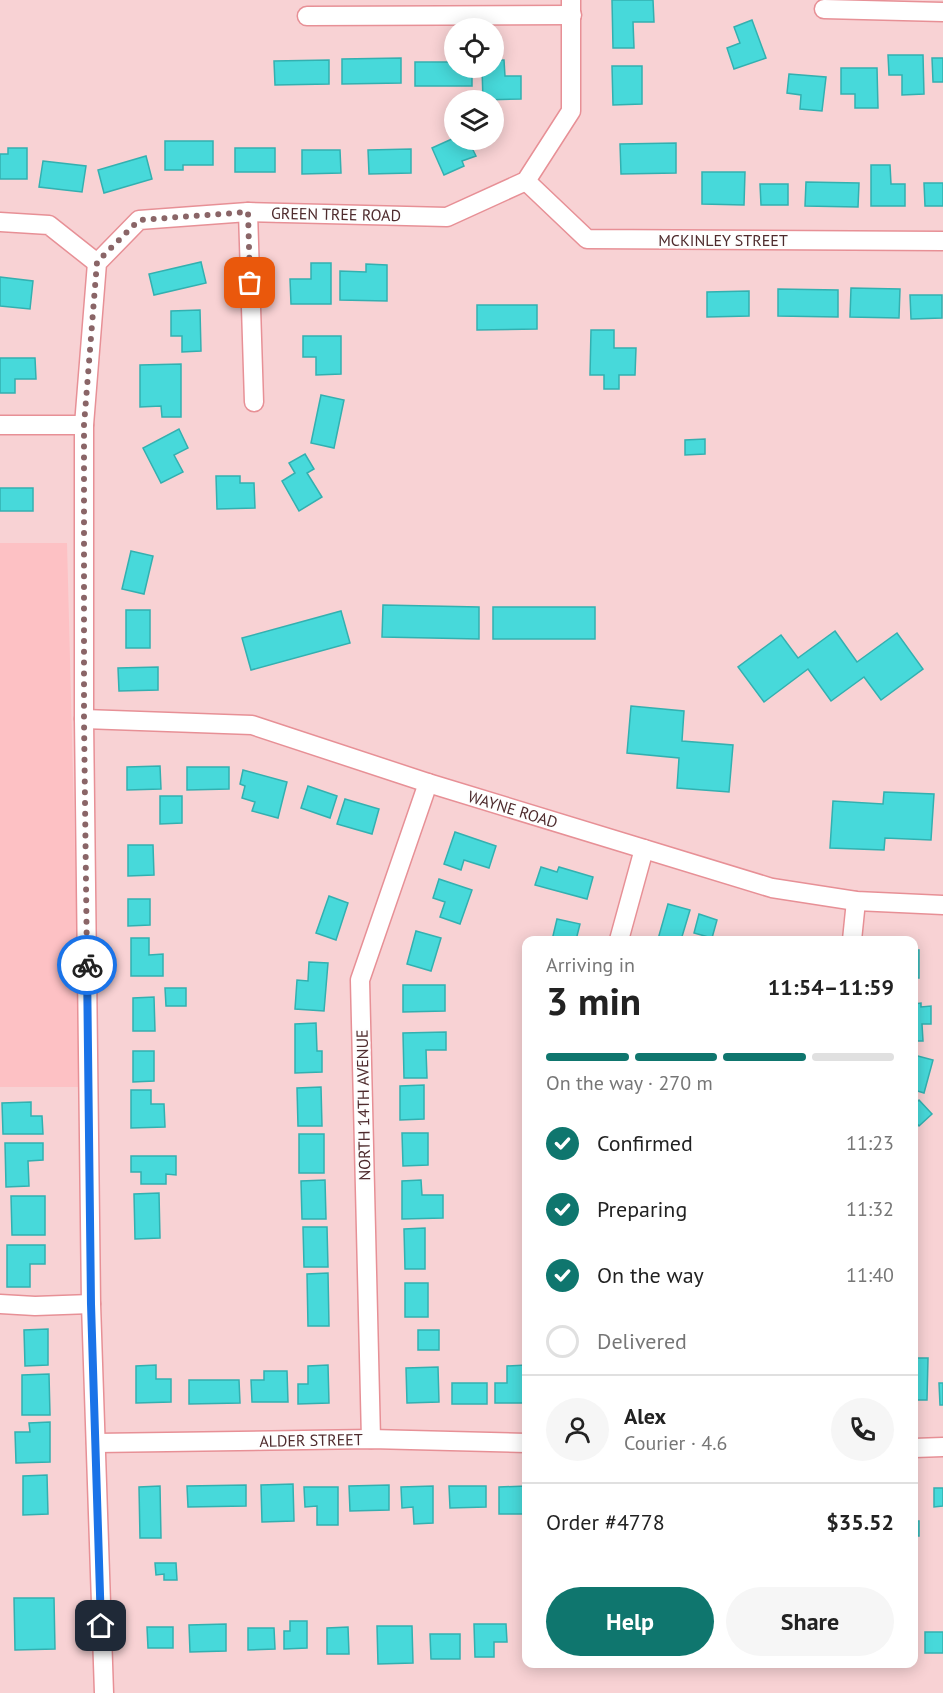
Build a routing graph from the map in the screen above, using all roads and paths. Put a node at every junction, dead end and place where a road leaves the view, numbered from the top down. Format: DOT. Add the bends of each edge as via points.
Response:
graph roads {
  1 [pos="572,7"];
  2 [pos="824,9"];
  3 [pos="943,12"];
  4 [pos="307,16"];
  5 [pos="526,181"];
  6 [pos="248,212"];
  7 [pos="0,222"];
  8 [pos="943,241"];
  9 [pos="97,262"];
  10 [pos="254,402"];
  11 [pos="84,425"];
  12 [pos="0,426"];
  13 [pos="84,719"];
  14 [pos="428,783"];
  15 [pos="644,849"];
  16 [pos="856,901"];
  17 [pos="943,905"];
  18 [pos="620,936"];
  19 [pos="852,936"];
  20 [pos="0,1304"];
  21 [pos="91,1304"];
  22 [pos="370,1439"];
  23 [pos="96,1443"];
  24 [pos="522,1443"];
  25 [pos="918,1448"];
  26 [pos="943,1448"];
  27 [pos="104,1693"];
  1 -- 4 [label="street"];
  1 -- 5 [label="street" via="571,111"];
  2 -- 3 [label="street"];
  5 -- 6 [label="street, GREEN TREE ROAD" via="447,217"];
  5 -- 8 [label="street, MCKINLEY STREET" via="587,239"];
  6 -- 9 [label="street, GREEN TREE ROAD" via="139,220"];
  6 -- 10 [label="street"];
  7 -- 9 [label="street" via="49,225"];
  9 -- 11 [label="street"];
  11 -- 12 [label="street"];
  11 -- 13 [label="street"];
  13 -- 14 [label="street, WAYNE ROAD" via="252,724"];
  13 -- 21 [label="street"];
  14 -- 15 [label="street, WAYNE ROAD"];
  14 -- 22 [label="street, NORTH 14TH AVENUE" via="360,980"];
  15 -- 16 [label="street, WAYNE ROAD" via="772,888"];
  15 -- 18 [label="street"];
  16 -- 17 [label="street, WAYNE ROAD"];
  16 -- 19 [label="street"];
  20 -- 21 [label="street"];
  21 -- 23 [label="street"];
  22 -- 23 [label="street, ALDER STREET"];
  22 -- 24 [label="street, ALDER STREET"];
  23 -- 27 [label="street"];
  25 -- 26 [label="street"];
}
